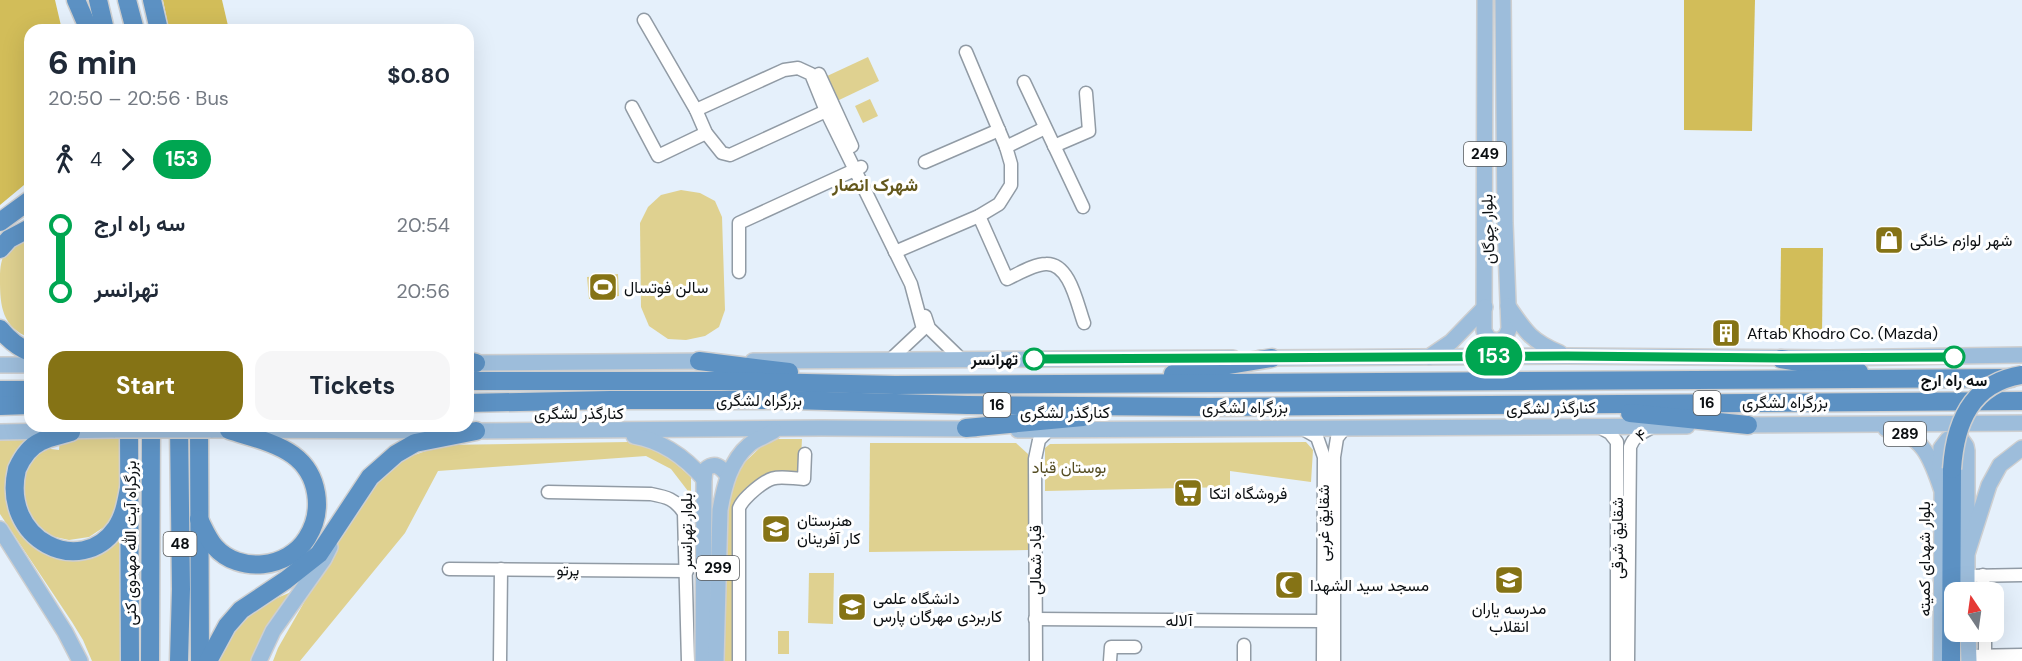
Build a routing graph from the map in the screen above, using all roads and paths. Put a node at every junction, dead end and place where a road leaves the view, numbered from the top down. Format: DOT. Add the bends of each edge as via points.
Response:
graph roads {
  1 [pos="75,0"];
  2 [pos="98,0"];
  3 [pos="127,0"];
  4 [pos="152,0"];
  5 [pos="1485,0"];
  6 [pos="1503,0"];
  7 [pos="644,20"];
  8 [pos="81,24"];
  9 [pos="86,24"];
  10 [pos="104,24"];
  11 [pos="133,24"];
  12 [pos="158,24"];
  13 [pos="966,52"];
  14 [pos="811,74"];
  15 [pos="1023,82"];
  16 [pos="1086,93"];
  17 [pos="632,107"];
  18 [pos="696,110"];
  19 [pos="826,111"];
  20 [pos="1045,128"];
  21 [pos="999,130"];
  22 [pos="706,133"];
  23 [pos="1054,146"];
  24 [pos="1006,147"];
  25 [pos="925,162"];
  26 [pos="859,168"];
  27 [pos="24,204"];
  28 [pos="1083,207"];
  29 [pos="979,216"];
  30 [pos="0,222"];
  31 [pos="24,231"];
  32 [pos="0,249"];
  33 [pos="898,251"];
  34 [pos="739,272"];
  35 [pos="1509,306"];
  36 [pos="1485,307"];
  37 [pos="1084,323"];
  38 [pos="0,329"];
  39 [pos="24,350"];
  40 [pos="2020,354"];
  41 [pos="1567,356"];
  42 [pos="1429,357"];
  43 [pos="1272,358"];
  44 [pos="1781,358"];
  45 [pos="890,360"];
  46 [pos="962,360"];
  47 [pos="474,362"];
  48 [pos="699,362"];
  49 [pos="0,365"];
  50 [pos="24,365"];
  51 [pos="2022,376"];
  52 [pos="1908,380"];
  53 [pos="474,381"];
  54 [pos="1118,383"];
  55 [pos="895,385"];
  56 [pos="0,390"];
  57 [pos="24,390"];
  58 [pos="2022,401"];
  59 [pos="474,403"];
  60 [pos="1527,404"];
  61 [pos="24,405"];
  62 [pos="0,406"];
  63 [pos="1210,407"];
  64 [pos="2022,423"];
  65 [pos="1748,425"];
  66 [pos="1836,425"];
  67 [pos="1596,426"];
  68 [pos="1655,426"];
  69 [pos="1300,427"];
  70 [pos="966,428"];
  71 [pos="778,429"];
  72 [pos="1344,429"];
  73 [pos="1014,430"];
  74 [pos="1049,430"];
  75 [pos="476,431"];
  76 [pos="605,431"];
  77 [pos="0,432"];
  78 [pos="71,432"];
  79 [pos="123,432"];
  80 [pos="152,432"];
  81 [pos="179,432"];
  82 [pos="212,432"];
  83 [pos="228,432"];
  84 [pos="471,432"];
  85 [pos="1630,447"];
  86 [pos="2022,448"];
  87 [pos="805,454"];
  88 [pos="1329,457"];
  89 [pos="1035,459"];
  90 [pos="728,476"];
  91 [pos="130,479"];
  92 [pos="704,479"];
  93 [pos="1942,491"];
  94 [pos="548,492"];
  95 [pos="348,511"];
  96 [pos="199,519"];
  97 [pos="0,529"];
  98 [pos="1967,554"];
  99 [pos="449,569"];
  100 [pos="501,569"];
  101 [pos="687,571"];
  102 [pos="1983,575"];
  103 [pos="2022,575"];
  104 [pos="1967,576"];
  105 [pos="1329,581"];
  106 [pos="1967,582"];
  107 [pos="1983,582"];
  108 [pos="703,613"];
  109 [pos="1035,619"];
  110 [pos="1323,621"];
  111 [pos="688,640"];
  112 [pos="1966,642"];
  113 [pos="1985,642"];
  114 [pos="1244,645"];
  115 [pos="1135,646"];
  116 [pos="2022,655"];
  117 [pos="1985,658"];
  118 [pos="1963,659"];
  119 [pos="80,661"];
  120 [pos="130,661"];
  121 [pos="150,661"];
  122 [pos="179,661"];
  123 [pos="200,661"];
  124 [pos="208,661"];
  125 [pos="259,661"];
  126 [pos="501,661"];
  127 [pos="688,661"];
  128 [pos="703,661"];
  129 [pos="716,661"];
  130 [pos="739,661"];
  131 [pos="1035,661"];
  132 [pos="1110,661"];
  133 [pos="1244,661"];
  134 [pos="1323,661"];
  135 [pos="1334,661"];
  136 [pos="1617,661"];
  137 [pos="1628,661"];
  138 [pos="1941,661"];
  1 -- 8 [label="highway"];
  1 -- 9 [label="highway"];
  2 -- 10 [label="highway"];
  3 -- 11 [label="highway"];
  4 -- 12 [label="highway"];
  5 -- 36 [label="main road, بلوار چوگان / 249"];
  6 -- 35 [label="main road, بلوار چوگان / 249"];
  7 -- 18 [label="street"];
  13 -- 21 [label="street"];
  14 -- 18 [label="street" via="798,68 784,70"];
  14 -- 19 [label="street"];
  14 -- 26 [label="street" via="813,69 818,71"];
  15 -- 20 [label="street"];
  16 -- 23 [label="street" via="1089,131"];
  17 -- 22 [label="street" via="658,156"];
  18 -- 22 [label="street"];
  19 -- 22 [label="street" via="730,154 722,153"];
  19 -- 26 [label="street"];
  20 -- 23 [label="street"];
  20 -- 24 [label="street"];
  21 -- 24 [label="street"];
  21 -- 25 [label="street"];
  23 -- 28 [label="street"];
  24 -- 29 [label="street" via="1011,185 999,204"];
  26 -- 33 [label="street"];
  26 -- 34 [label="street" via="739,223"];
  27 -- 30 [label="highway"];
  29 -- 33 [label="street"];
  29 -- 37 [label="street" via="1007,279 1044,264 1057,265 1065,273"];
  31 -- 32 [label="highway"];
  33 -- 45 [label="street" via="923,329"];
  33 -- 46 [label="street" via="916,281 929,328"];
  35 -- 36 [label="main road, بلوار چوگان" via="1509,329 1500,341 1489,339 1484,332"];
  35 -- 41 [label="main road, بلوار چوگان / 249" via="1527,334"];
  36 -- 42 [label="main road" via="1452,342"];
  38 -- 39 [label="highway"];
  40 -- 44 [label="main road"];
  41 -- 42 [label="main road"];
  41 -- 44 [label="main road"];
  42 -- 43 [label="main road"];
  43 -- 46 [label="main road"];
  43 -- 54 [label="highway"];
  44 -- 52 [label="highway"];
  45 -- 46 [label="main road"];
  45 -- 48 [label="main road"];
  47 -- 48 [label="main road"];
  48 -- 55 [label="highway"];
  49 -- 50 [label="main road"];
  51 -- 52 [label="highway, بزرگراه لشگری / 16"];
  51 -- 118 [label="highway, bridge" via="1996,383 1973,402 1957,431 1952,469"];
  52 -- 54 [label="highway, بزرگراه لشگری / 16"];
  53 -- 55 [label="highway, بزرگراه لشگری / 16"];
  54 -- 55 [label="highway, بزرگراه لشگری / 16"];
  56 -- 57 [label="highway"];
  58 -- 60 [label="highway, بزرگراه لشگری / 16"];
  59 -- 63 [label="highway, بزرگراه لشگری / 16" via="790,400"];
  60 -- 63 [label="highway, بزرگراه لشگری / 16"];
  60 -- 65 [label="highway"];
  61 -- 62 [label="highway"];
  63 -- 70 [label="highway"];
  64 -- 66 [label="main road, کنارگذر لشگری"];
  65 -- 66 [label="main road, کنارگذر لشگری"];
  65 -- 68 [label="main road, کنارگذر لشگری"];
  66 -- 93 [label="main road, بلوار شهدای کمیته / 289" via="1898,430 1915,440 1931,459"];
  67 -- 68 [label="main road, کنارگذر لشگری"];
  67 -- 72 [label="main road, کنارگذر لشگری"];
  67 -- 136 [label="street, شقایق شرقی" via="1617,442"];
  68 -- 85 [label="street, ۴" via="1632,440"];
  69 -- 72 [label="main road, کنارگذر لشگری"];
  69 -- 74 [label="main road, کنارگذر لشگری"];
  69 -- 88 [label="street" via="1317,437"];
  70 -- 71 [label="main road, کنارگذر لشگری"];
  70 -- 73 [label="main road, کنارگذر لشگری"];
  71 -- 76 [label="main road, کنارگذر لشگری"];
  71 -- 90 [label="main road, بلوار تهرانسر / 299" via="749,445"];
  72 -- 88 [label="street"];
  73 -- 74 [label="main road, کنارگذر لشگری"];
  73 -- 89 [label="street" via="1029,441"];
  74 -- 89 [label="street" via="1040,440"];
  75 -- 76 [label="main road, کنارگذر لشگری"];
  76 -- 92 [label="main road, بلوار تهرانسر" via="664,446 686,459"];
  77 -- 78 [label="main road, کنارگذر لشگری"];
  78 -- 91 [label="highway" via="40,442 22,457 15,474 10,500 13,513 33,540 47,548 64,550 99,543 116,529"];
  79 -- 91 [label="highway, بزرگراه آیت الله مهدوی کنی"];
  80 -- 121 [label="highway, بزرگراه آیت الله مهدوی کنی / 48"];
  81 -- 122 [label="highway, 48"];
  82 -- 96 [label="highway"];
  83 -- 96 [label="highway" via="265,442 295,456 315,483 315,518 307,538 286,557 273,563 245,565 216,549"];
  84 -- 95 [label="highway" via="415,443 396,454 370,477"];
  85 -- 137 [label="street, شقایق شرقی"];
  86 -- 98 [label="main road" via="2000,465 1989,486"];
  87 -- 130 [label="street" via="804,478 765,480 739,508"];
  88 -- 105 [label="street, شقایق غربی"];
  89 -- 109 [label="street, قباد شمالی"];
  90 -- 92 [label="main road" via="712,465 705,470"];
  90 -- 129 [label="main road, بلوار تهرانسر / 299" via="720,510"];
  91 -- 120 [label="highway, بزرگراه آیت الله مهدوی کنی"];
  92 -- 108 [label="main road, بلوار تهرانسر / 299"];
  93 -- 98 [label="main road" via="1941,448 1948,439 1961,439 1967,451"];
  93 -- 138 [label="main road, بلوار شهدای کمیته / 289"];
  94 -- 101 [label="street" via="668,497 684,513"];
  95 -- 124 [label="highway" via="319,554 241,610 227,626"];
  95 -- 125 [label="main road" via="324,559 273,631"];
  96 -- 123 [label="highway"];
  97 -- 119 [label="main road"];
  98 -- 104 [label="main road"];
  99 -- 100 [label="street, پرتو"];
  100 -- 101 [label="street, پرتو"];
  100 -- 126 [label="street"];
  101 -- 111 [label="street"];
  102 -- 103 [label="street"];
  102 -- 104 [label="street"];
  102 -- 107 [label="street"];
  104 -- 106 [label="main road"];
  105 -- 110 [label="street, شقایق غربی"];
  105 -- 135 [label="street, شقایق غربی"];
  108 -- 111 [label="street"];
  108 -- 128 [label="main road, بلوار تهرانسر / 299"];
  109 -- 110 [label="street, آلاله"];
  109 -- 131 [label="street, قباد شمالی"];
  110 -- 134 [label="street, شقایق غربی"];
  111 -- 127 [label="street"];
  112 -- 118 [label="main road"];
  113 -- 117 [label="street"];
  114 -- 133 [label="street"];
  115 -- 132 [label="street" via="1111,647"];
  116 -- 117 [label="street"];
  117 -- 118 [label="street"];
}
